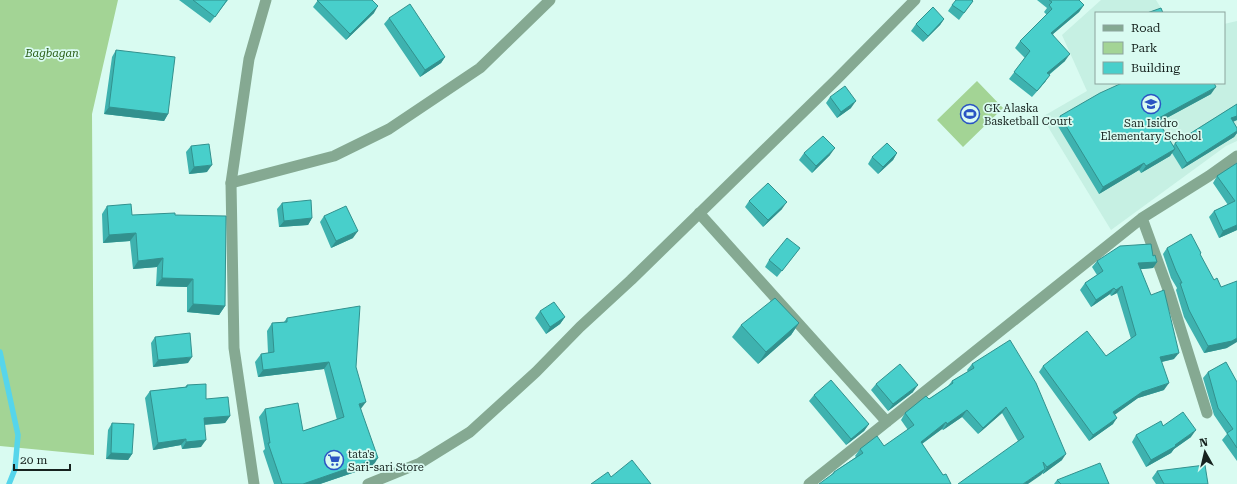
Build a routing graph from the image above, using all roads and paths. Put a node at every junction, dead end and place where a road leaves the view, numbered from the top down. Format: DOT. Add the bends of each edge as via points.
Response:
graph roads {
  1 [pos="266,0"];
  2 [pos="550,0"];
  3 [pos="915,0"];
  4 [pos="1237,156"];
  5 [pos="231,183"];
  6 [pos="699,213"];
  7 [pos="1142,218"];
  8 [pos="1207,413"];
  9 [pos="887,422"];
  10 [pos="254,484"];
  11 [pos="368,484"];
  12 [pos="809,484"];
  1 -- 5 [label="street" via="249,59"];
  2 -- 5 [label="street" via="480,68 389,129 334,156"];
  3 -- 6 [label="street"];
  4 -- 7 [label="street"];
  5 -- 10 [label="street" via="234,348"];
  6 -- 9 [label="street"];
  6 -- 11 [label="street" via="536,372 470,432 420,463"];
  7 -- 8 [label="street" via="1170,295"];
  7 -- 9 [label="street"];
  9 -- 12 [label="street"];
}
